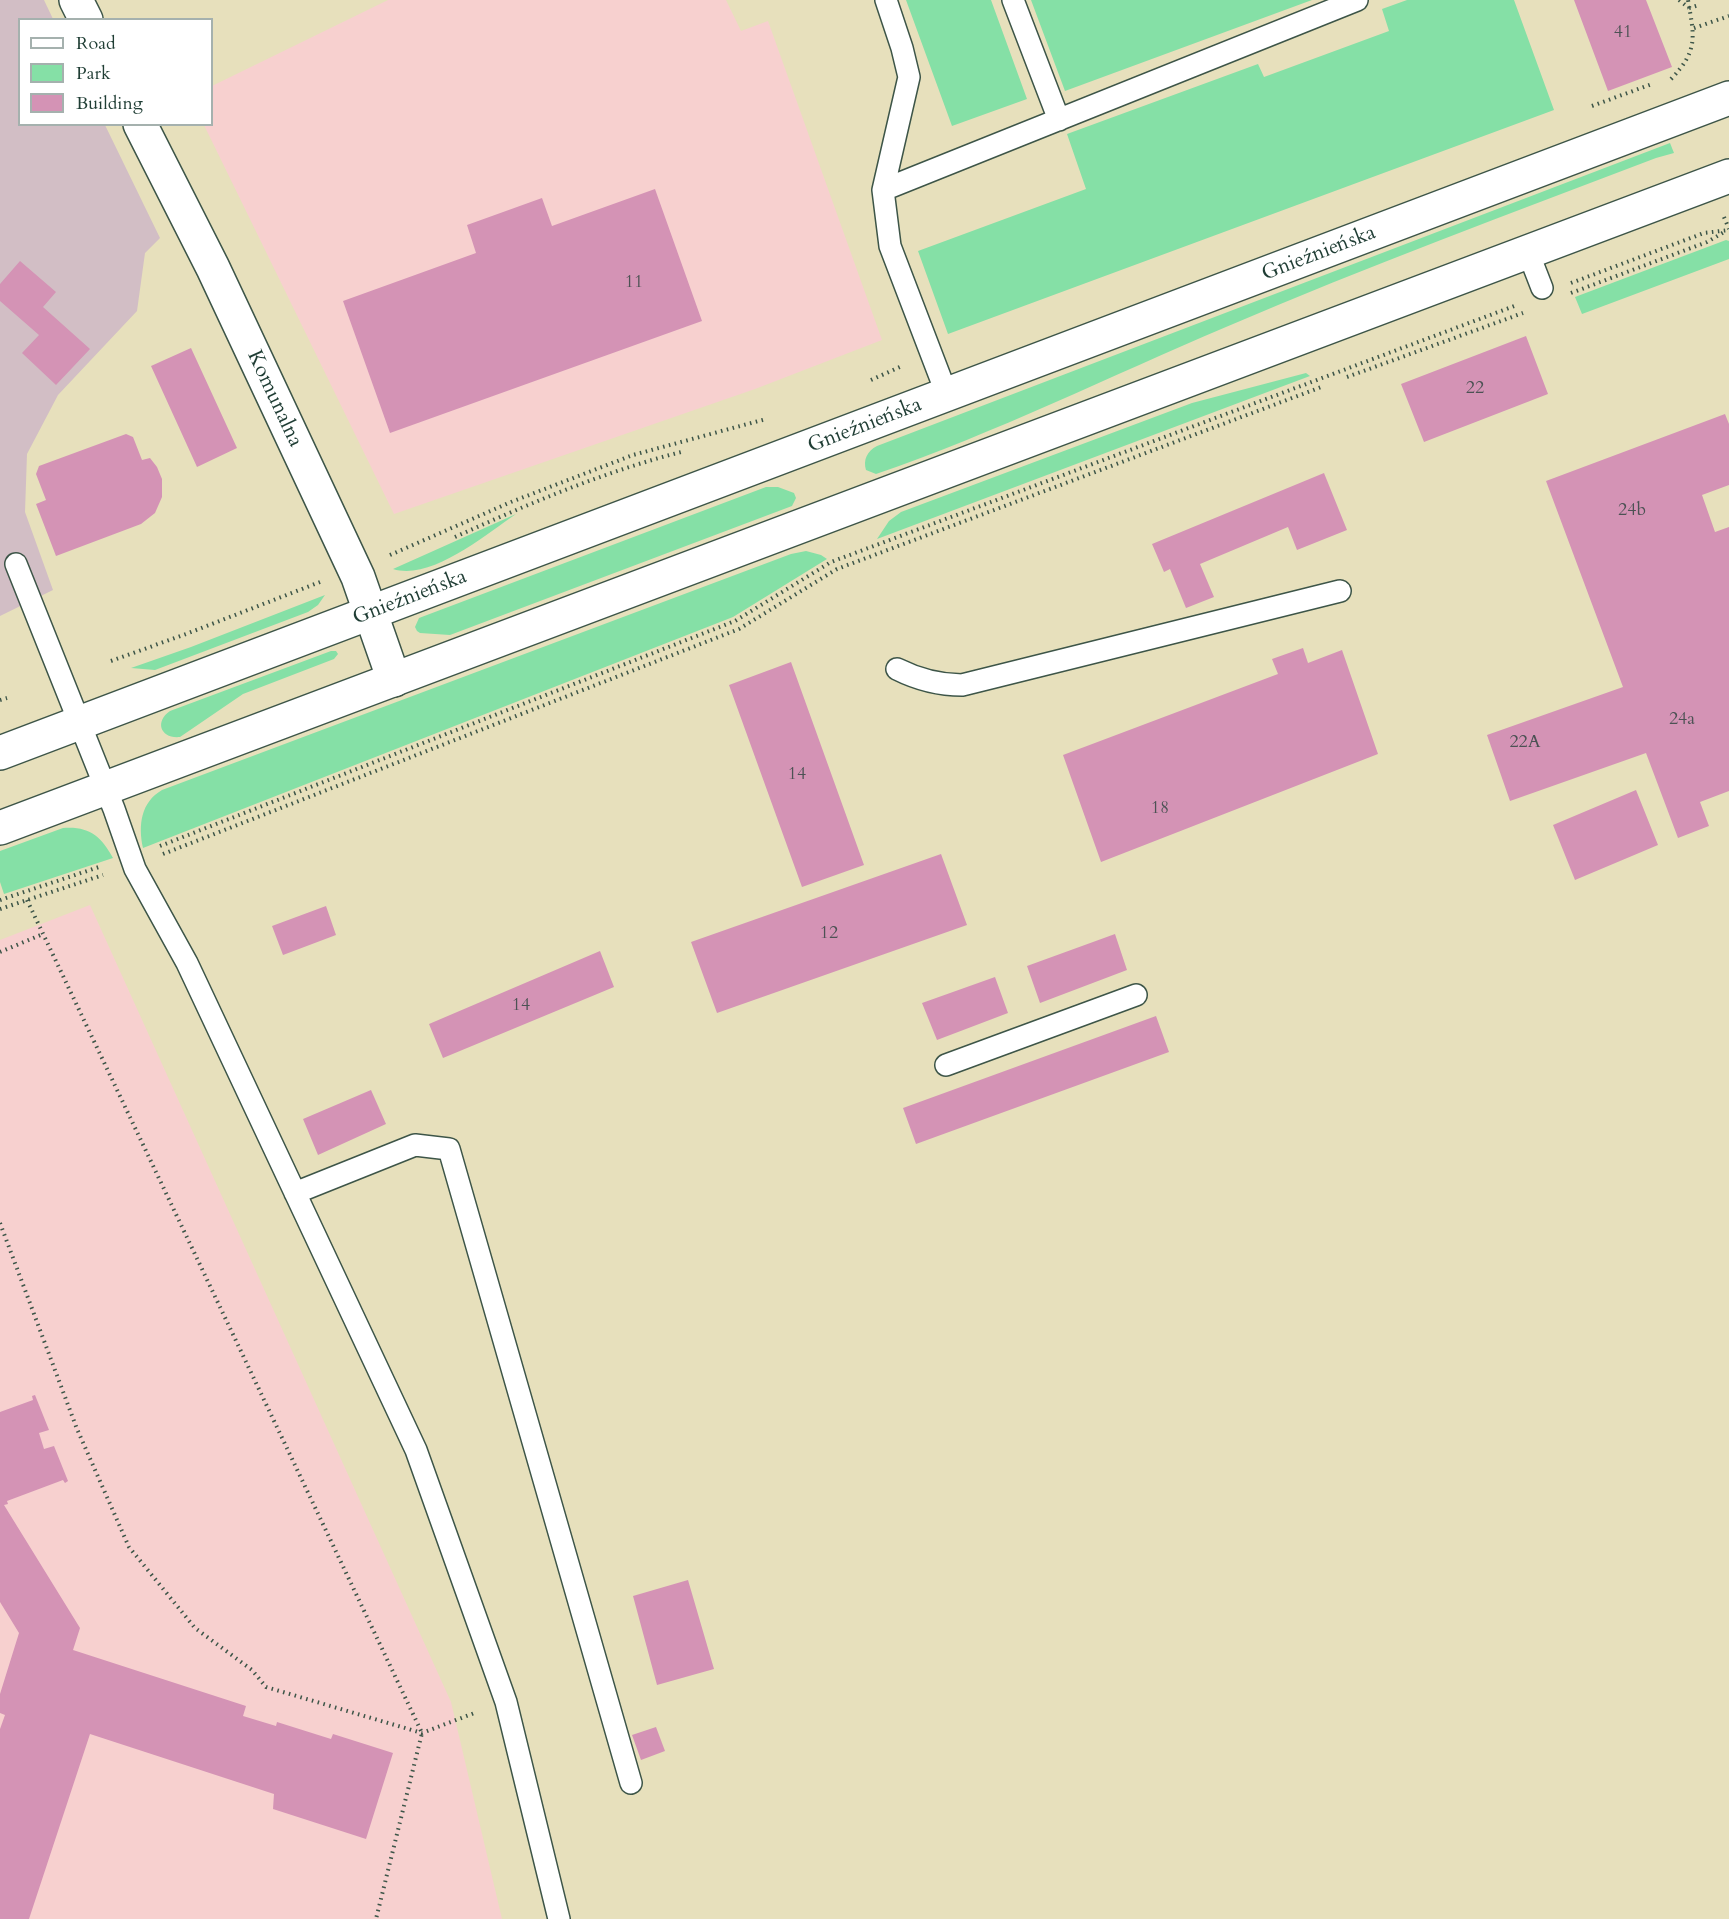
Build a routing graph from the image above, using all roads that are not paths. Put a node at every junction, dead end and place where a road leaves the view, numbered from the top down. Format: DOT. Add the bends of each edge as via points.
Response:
graph roads {
  1 [pos="76,0"];
  2 [pos="886,0"];
  3 [pos="1013,0"];
  4 [pos="1357,0"];
  5 [pos="85,18"];
  6 [pos="1729,98"];
  7 [pos="1059,120"];
  8 [pos="141,126"];
  9 [pos="1729,176"];
  10 [pos="883,190"];
  11 [pos="1528,252"];
  12 [pos="1542,288"];
  13 [pos="947,395"];
  14 [pos="16,564"];
  15 [pos="1340,591"];
  16 [pos="371,613"];
  17 [pos="897,669"];
  18 [pos="394,680"];
  19 [pos="80,723"];
  20 [pos="0,753"];
  21 [pos="106,789"];
  22 [pos="0,828"];
  23 [pos="1136,995"];
  24 [pos="946,1065"];
  25 [pos="295,1193"];
  26 [pos="631,1783"];
  27 [pos="558,1919"];
  1 -- 5 [label="street"];
  2 -- 10 [label="lane" via="909,77"];
  3 -- 7 [label="lane"];
  4 -- 7 [label="lane"];
  6 -- 13 [label="street, Gnieźnieńska"];
  7 -- 10 [label="lane"];
  8 -- 16 [label="street, Komunalna" via="213,268 358,577"];
  9 -- 11 [label="street"];
  10 -- 13 [label="lane" via="890,246"];
  11 -- 12 [label="lane"];
  11 -- 18 [label="street"];
  13 -- 16 [label="street, Gnieźnieńska"];
  14 -- 19 [label="lane"];
  15 -- 17 [label="lane" via="962,685 918,679"];
  16 -- 18 [label="street, Komunalna"];
  16 -- 19 [label="street, Gnieźnieńska"];
  18 -- 21 [label="street"];
  19 -- 20 [label="street, Gnieźnieńska"];
  19 -- 21 [label="lane"];
  21 -- 22 [label="street"];
  21 -- 25 [label="lane" via="135,869 187,963"];
  23 -- 24 [label="lane"];
  25 -- 26 [label="lane" via="415,1144 449,1149"];
  25 -- 27 [label="lane" via="416,1450 506,1702"];
}
